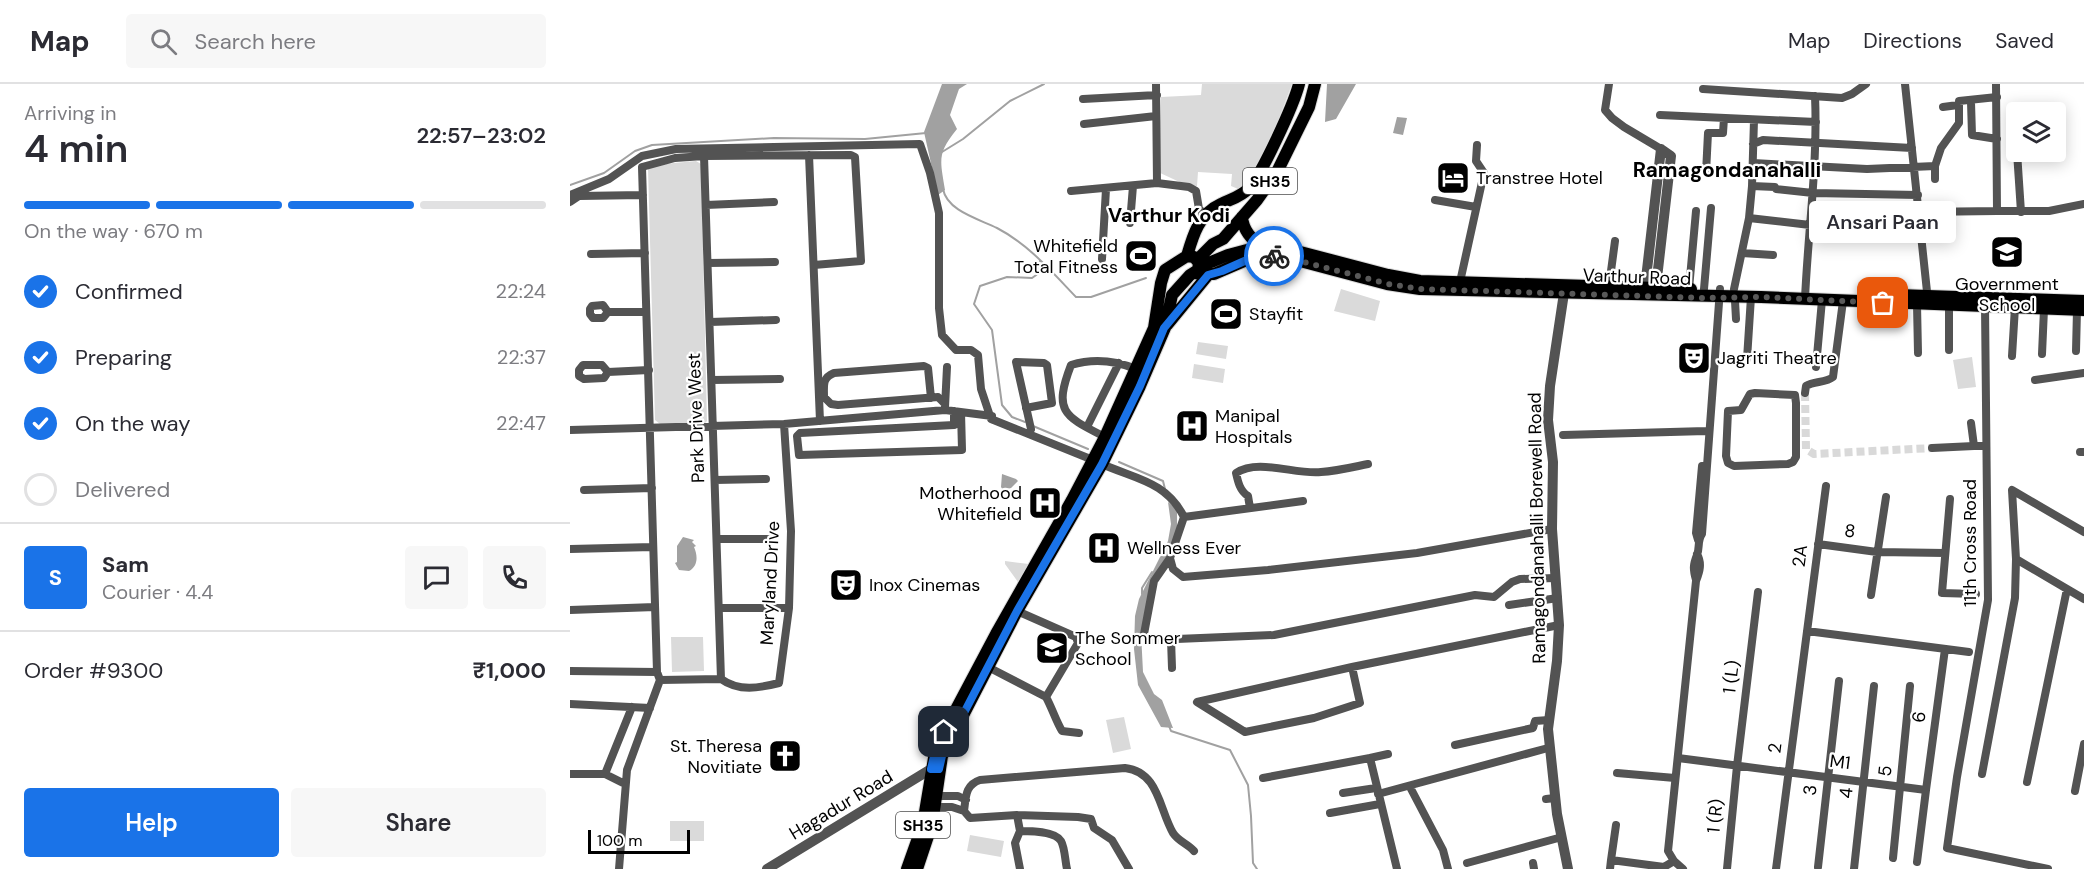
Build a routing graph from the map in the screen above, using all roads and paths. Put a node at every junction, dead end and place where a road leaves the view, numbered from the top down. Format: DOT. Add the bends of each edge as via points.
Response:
graph roads {
  1 [pos="1156,84"];
  2 [pos="1299,84"];
  3 [pos="1315,84"];
  4 [pos="1609,84"];
  5 [pos="1805,84"];
  6 [pos="1905,84"];
  7 [pos="1996,84"];
  8 [pos="1862,85"];
  9 [pos="1710,88"];
  10 [pos="1157,95"];
  11 [pos="1805,95"];
  12 [pos="1815,96"];
  13 [pos="1997,98"];
  14 [pos="1083,99"];
  15 [pos="1971,102"];
  16 [pos="1958,105"];
  17 [pos="1943,107"];
  18 [pos="1660,115"];
  19 [pos="1156,116"];
  20 [pos="1724,118"];
  21 [pos="1754,120"];
  22 [pos="1816,122"];
  23 [pos="1083,124"];
  24 [pos="1997,139"];
  25 [pos="1753,144"];
  26 [pos="1815,144"];
  27 [pos="1477,145"];
  28 [pos="1912,148"];
  29 [pos="1661,149"];
  30 [pos="809,155"];
  31 [pos="704,156"];
  32 [pos="2018,162"];
  33 [pos="1753,163"];
  34 [pos="1815,166"];
  35 [pos="1935,166"];
  36 [pos="1915,167"];
  37 [pos="1706,173"];
  38 [pos="1935,179"];
  39 [pos="1157,183"];
  40 [pos="1133,186"];
  41 [pos="1752,186"];
  42 [pos="1106,189"];
  43 [pos="1256,190"];
  44 [pos="1071,191"];
  45 [pos="1814,193"];
  46 [pos="570,195"];
  47 [pos="643,195"];
  48 [pos="1917,195"];
  49 [pos="1435,200"];
  50 [pos="570,202"];
  51 [pos="774,202"];
  52 [pos="2084,204"];
  53 [pos="706,205"];
  54 [pos="1476,207"];
  55 [pos="1711,208"];
  56 [pos="1997,211"];
  57 [pos="1696,212"];
  58 [pos="1919,212"];
  59 [pos="2021,212"];
  60 [pos="1206,215"];
  61 [pos="1242,217"];
  62 [pos="1749,218"];
  63 [pos="1130,223"];
  64 [pos="1810,225"];
  65 [pos="1921,234"];
  66 [pos="1615,241"];
  67 [pos="1262,246"];
  68 [pos="645,253"];
  69 [pos="1742,253"];
  70 [pos="591,254"];
  71 [pos="1773,255"];
  72 [pos="1102,259"];
  73 [pos="775,262"];
  74 [pos="708,263"];
  75 [pos="814,265"];
  76 [pos="1194,267"];
  77 [pos="1460,282"];
  78 [pos="1609,286"];
  79 [pos="1650,287"];
  80 [pos="1689,289"];
  81 [pos="1704,289"];
  82 [pos="1563,293"];
  83 [pos="1719,293"];
  84 [pos="1735,295"];
  85 [pos="1757,295"];
  86 [pos="1805,296"];
  87 [pos="1822,300"];
  88 [pos="1843,301"];
  89 [pos="1924,302"];
  90 [pos="1949,305"];
  91 [pos="1985,306"];
  92 [pos="2081,307"];
  93 [pos="2015,308"];
  94 [pos="2044,309"];
  95 [pos="608,312"];
  96 [pos="646,312"];
  97 [pos="1736,319"];
  98 [pos="776,320"];
  99 [pos="710,322"];
  100 [pos="1164,328"];
  101 [pos="1949,350"];
  102 [pos="2076,351"];
  103 [pos="1918,353"];
  104 [pos="2042,354"];
  105 [pos="2012,356"];
  106 [pos="1746,359"];
  107 [pos="1119,363"];
  108 [pos="947,367"];
  109 [pos="1816,367"];
  110 [pos="1136,369"];
  111 [pos="648,370"];
  112 [pos="608,372"];
  113 [pos="2084,373"];
  114 [pos="780,379"];
  115 [pos="712,380"];
  116 [pos="2035,380"];
  117 [pos="1805,393"];
  118 [pos="931,398"];
  119 [pos="1026,408"];
  120 [pos="951,410"];
  121 [pos="989,415"];
  122 [pos="820,421"];
  123 [pos="1971,423"];
  124 [pos="784,424"];
  125 [pos="957,424"];
  126 [pos="713,426"];
  127 [pos="1087,427"];
  128 [pos="651,429"];
  129 [pos="1031,429"];
  130 [pos="570,430"];
  131 [pos="1709,434"];
  132 [pos="1563,435"];
  133 [pos="1726,436"];
  134 [pos="1105,437"];
  135 [pos="1974,446"];
  136 [pos="1986,446"];
  137 [pos="1932,448"];
  138 [pos="1097,460"];
  139 [pos="1368,464"];
  140 [pos="766,479"];
  141 [pos="715,480"];
  142 [pos="1826,486"];
  143 [pos="652,488"];
  144 [pos="584,490"];
  145 [pos="1886,497"];
  146 [pos="1950,499"];
  147 [pos="1303,501"];
  148 [pos="1250,508"];
  149 [pos="1184,517"];
  150 [pos="1552,530"];
  151 [pos="2084,532"];
  152 [pos="717,539"];
  153 [pos="767,539"];
  154 [pos="1818,544"];
  155 [pos="654,547"];
  156 [pos="570,549"];
  157 [pos="1877,552"];
  158 [pos="1945,553"];
  159 [pos="1170,558"];
  160 [pos="2016,558"];
  161 [pos="1555,578"];
  162 [pos="2067,589"];
  163 [pos="1758,592"];
  164 [pos="1977,594"];
  165 [pos="1871,595"];
  166 [pos="1558,598"];
  167 [pos="2084,599"];
  168 [pos="1509,605"];
  169 [pos="655,608"];
  170 [pos="719,608"];
  171 [pos="789,608"];
  172 [pos="570,610"];
  173 [pos="1017,611"];
  174 [pos="1559,625"];
  175 [pos="1807,631"];
  176 [pos="1172,639"];
  177 [pos="1945,649"];
  178 [pos="1969,652"];
  179 [pos="988,667"];
  180 [pos="1173,668"];
  181 [pos="1352,668"];
  182 [pos="570,671"];
  183 [pos="658,676"];
  184 [pos="721,679"];
  185 [pos="1839,681"];
  186 [pos="1874,686"];
  187 [pos="1910,686"];
  188 [pos="1046,697"];
  189 [pos="570,704"];
  190 [pos="632,707"];
  191 [pos="650,708"];
  192 [pos="1549,720"];
  193 [pos="1079,733"];
  194 [pos="2084,744"];
  195 [pos="1455,745"];
  196 [pos="1548,748"];
  197 [pos="1388,754"];
  198 [pos="1370,758"];
  199 [pos="1678,758"];
  200 [pos="1737,766"];
  201 [pos="935,769"];
  202 [pos="1617,773"];
  203 [pos="1788,773"];
  204 [pos="570,774"];
  205 [pos="605,774"];
  206 [pos="1982,774"];
  207 [pos="1828,777"];
  208 [pos="1263,778"];
  209 [pos="1675,778"];
  210 [pos="1864,782"];
  211 [pos="2027,782"];
  212 [pos="625,784"];
  213 [pos="1410,787"];
  214 [pos="1900,787"];
  215 [pos="1926,790"];
  216 [pos="1377,791"];
  217 [pos="2075,791"];
  218 [pos="1343,793"];
  219 [pos="966,800"];
  220 [pos="936,802"];
  221 [pos="1380,804"];
  222 [pos="964,811"];
  223 [pos="1330,813"];
  224 [pos="1017,815"];
  225 [pos="1616,825"];
  226 [pos="1020,831"];
  227 [pos="1562,837"];
  228 [pos="1194,851"];
  229 [pos="1893,858"];
  230 [pos="1674,861"];
  231 [pos="1917,862"];
  232 [pos="1467,863"];
  233 [pos="1611,864"];
  234 [pos="1818,867"];
  235 [pos="770,868"];
  236 [pos="620,869"];
  237 [pos="908,869"];
  238 [pos="917,869"];
  239 [pos="1020,869"];
  240 [pos="1067,869"];
  241 [pos="1129,869"];
  242 [pos="1397,869"];
  243 [pos="1448,869"];
  244 [pos="1568,869"];
  245 [pos="1683,869"];
  246 [pos="1726,869"];
  247 [pos="1776,869"];
  248 [pos="1854,869"];
  249 [pos="2049,869"];
  1 -- 10 [label="street"];
  2 -- 43 [label="main road, SH35"];
  3 -- 43 [label="main road, SH35" via="1302,124 1277,172"];
  4 -- 29 [label="street" via="1605,110 1624,127"];
  5 -- 11 [label="street"];
  6 -- 28 [label="street"];
  7 -- 13 [label="street"];
  8 -- 12 [label="street" via="1842,98"];
  9 -- 11 [label="street"];
  10 -- 14 [label="street"];
  10 -- 19 [label="street"];
  11 -- 12 [label="street"];
  12 -- 22 [label="street"];
  13 -- 16 [label="street" via="1961,99"];
  13 -- 24 [label="street"];
  15 -- 24 [label="street" via="1972,135"];
  16 -- 17 [label="street"];
  16 -- 35 [label="street" via="1959,125 1941,147"];
  18 -- 20 [label="street"];
  19 -- 23 [label="street"];
  19 -- 39 [label="street"];
  20 -- 21 [label="street"];
  20 -- 37 [label="street" via="1724,133 1708,133"];
  21 -- 22 [label="street"];
  21 -- 25 [label="street"];
  22 -- 26 [label="street"];
  24 -- 56 [label="street"];
  25 -- 26 [label="street" via="1763,140"];
  25 -- 33 [label="street"];
  26 -- 28 [label="street"];
  26 -- 34 [label="street"];
  27 -- 54 [label="street" via="1476,161 1484,173"];
  28 -- 36 [label="street"];
  29 -- 79 [label="street"];
  30 -- 31 [label="street"];
  30 -- 75 [label="street"];
  30 -- 75 [label="street" via="855,158 861,250 861,261"];
  31 -- 47 [label="street" via="675,158 642,167"];
  31 -- 53 [label="street, Park Drive West"];
  32 -- 59 [label="street"];
  33 -- 34 [label="street"];
  33 -- 41 [label="street"];
  34 -- 36 [label="street"];
  34 -- 45 [label="street"];
  35 -- 36 [label="street"];
  35 -- 38 [label="street"];
  36 -- 48 [label="street"];
  39 -- 40 [label="street"];
  39 -- 60 [label="street" via="1196,191 1199,209"];
  40 -- 42 [label="street"];
  40 -- 63 [label="street"];
  41 -- 45 [label="street"];
  41 -- 62 [label="street"];
  42 -- 44 [label="street"];
  42 -- 72 [label="street"];
  43 -- 60 [label="main road, SH35" via="1216,206"];
  43 -- 61 [label="main road, SH35"];
  45 -- 48 [label="street"];
  45 -- 64 [label="street"];
  46 -- 121 [label="street" via="609,179 642,156 676,149 920,144 939,213 942,336 956,350 971,350 978,355 981,389"];
  47 -- 50 [label="street" via="579,196"];
  47 -- 68 [label="street"];
  48 -- 58 [label="street"];
  49 -- 54 [label="street"];
  51 -- 53 [label="street"];
  52 -- 59 [label="street"];
  53 -- 74 [label="street, Park Drive West"];
  54 -- 77 [label="street"];
  55 -- 81 [label="street"];
  56 -- 58 [label="street"];
  56 -- 59 [label="street"];
  57 -- 80 [label="street"];
  58 -- 65 [label="street"];
  60 -- 76 [label="main road, SH35" via="1196,227"];
  61 -- 67 [label="main road" via="1254,242"];
  61 -- 76 [label="main road, SH35"];
  62 -- 64 [label="street"];
  62 -- 69 [label="street"];
  64 -- 65 [label="street"];
  64 -- 86 [label="street"];
  65 -- 89 [label="street"];
  66 -- 78 [label="street"];
  67 -- 76 [label="main road, Varthur Road"];
  67 -- 77 [label="main road, Varthur Road" via="1293,250 1402,278"];
  68 -- 70 [label="street"];
  68 -- 96 [label="street"];
  69 -- 71 [label="street"];
  69 -- 84 [label="street"];
  73 -- 74 [label="street"];
  74 -- 99 [label="street, Park Drive West"];
  75 -- 122 [label="street"];
  76 -- 82 [label="main road, Varthur Road" via="1222,271 1249,259 1285,257 1420,289"];
  76 -- 100 [label="main road"];
  76 -- 100 [label="main road, SH35" via="1172,295"];
  76 -- 110 [label="main road, SH35" via="1174,263 1165,270 1154,328"];
  77 -- 78 [label="main road, Varthur Road"];
  78 -- 79 [label="main road, Varthur Road"];
  79 -- 80 [label="main road, Varthur Road"];
  80 -- 81 [label="main road, Varthur Road"];
  81 -- 83 [label="main road, Varthur Road"];
  82 -- 83 [label="main road, Varthur Road"];
  82 -- 150 [label="street, Ramagondanahalli Borewell Road" via="1548,420"];
  83 -- 84 [label="main road, Varthur Road"];
  83 -- 85 [label="main road, Varthur Road"];
  83 -- 131 [label="street"];
  84 -- 85 [label="main road, Varthur Road"];
  84 -- 97 [label="street"];
  85 -- 86 [label="main road, Varthur Road"];
  85 -- 106 [label="street"];
  86 -- 87 [label="main road, Varthur Road"];
  86 -- 89 [label="main road, Varthur Road"];
  87 -- 88 [label="main road, Varthur Road"];
  87 -- 109 [label="street"];
  88 -- 89 [label="main road, Varthur Road"];
  88 -- 117 [label="street" via="1833,377 1812,382"];
  89 -- 90 [label="main road, Varthur Road"];
  89 -- 92 [label="main road, Varthur Road"];
  89 -- 103 [label="street"];
  90 -- 91 [label="main road, Varthur Road"];
  90 -- 101 [label="street"];
  91 -- 93 [label="main road, Varthur Road"];
  91 -- 136 [label="street, 11th Cross Road"];
  92 -- 94 [label="main road, Varthur Road"];
  92 -- 102 [label="street"];
  93 -- 94 [label="main road, Varthur Road"];
  93 -- 105 [label="street"];
  94 -- 104 [label="street"];
  95 -- 96 [label="street"];
  96 -- 111 [label="street"];
  98 -- 99 [label="street"];
  99 -- 115 [label="street, Park Drive West"];
  100 -- 138 [label="main road, SH35" via="1140,386"];
  107 -- 110 [label="street"];
  107 -- 127 [label="street"];
  107 -- 127 [label="street" via="1086,361 1071,365 1062,405 1068,417"];
  108 -- 120 [label="street"];
  110 -- 134 [label="main road, SH35"];
  111 -- 112 [label="street"];
  111 -- 128 [label="street"];
  113 -- 116 [label="street"];
  114 -- 115 [label="street"];
  115 -- 126 [label="street, Park Drive West"];
  118 -- 118 [label="street" via="831,405 824,397 824,381 834,373 924,366 930,376"];
  118 -- 120 [label="street" via="938,398"];
  119 -- 119 [label="street" via="1016,362 1044,363 1052,403"];
  119 -- 129 [label="street"];
  120 -- 121 [label="street"];
  120 -- 122 [label="street"];
  120 -- 125 [label="street"];
  121 -- 129 [label="street"];
  121 -- 138 [label="street"];
  122 -- 124 [label="street"];
  123 -- 135 [label="street"];
  124 -- 126 [label="street"];
  124 -- 171 [label="street, Maryland Drive" via="791,531"];
  125 -- 125 [label="street" via="962,450 799,455 800,433"];
  126 -- 128 [label="street"];
  126 -- 141 [label="street, Park Drive West"];
  127 -- 134 [label="street"];
  128 -- 130 [label="street"];
  128 -- 143 [label="street"];
  129 -- 138 [label="street"];
  131 -- 132 [label="street"];
  131 -- 133 [label="street"];
  131 -- 199 [label="street" via="1695,533 1700,570"];
  133 -- 133 [label="street" via="1725,456 1734,466 1793,462 1794,395 1750,394 1741,410 1728,411"];
  134 -- 138 [label="main road, SH35"];
  135 -- 136 [label="street"];
  135 -- 137 [label="street"];
  136 -- 249 [label="street, 11th Cross Road" via="1988,600 1947,848"];
  138 -- 149 [label="street" via="1154,485 1173,498"];
  138 -- 173 [label="main road, SH35"];
  138 -- 201 [label="main road, SH35" via="944,732 935,752"];
  139 -- 148 [label="street" via="1320,473 1243,468 1236,473"];
  140 -- 141 [label="street"];
  141 -- 152 [label="street, Park Drive West"];
  142 -- 154 [label="street, 2A"];
  143 -- 144 [label="street"];
  143 -- 155 [label="street"];
  145 -- 157 [label="street"];
  146 -- 158 [label="street"];
  147 -- 148 [label="street"];
  148 -- 149 [label="street"];
  149 -- 159 [label="street"];
  150 -- 159 [label="street" via="1417,553 1200,576 1183,577 1173,569"];
  150 -- 161 [label="street, Ramagondanahalli Borewell Road"];
  151 -- 160 [label="street" via="2012,490"];
  152 -- 153 [label="street"];
  152 -- 170 [label="street, Park Drive West"];
  154 -- 157 [label="street, 8"];
  154 -- 175 [label="street, 2A"];
  155 -- 156 [label="street"];
  155 -- 169 [label="street"];
  157 -- 158 [label="street, 8"];
  157 -- 165 [label="street"];
  158 -- 164 [label="street" via="1942,593"];
  159 -- 176 [label="street" via="1154,581 1144,634 1153,640"];
  160 -- 162 [label="street"];
  160 -- 206 [label="street" via="2015,598"];
  161 -- 166 [label="street, Ramagondanahalli Borewell Road"];
  161 -- 176 [label="street" via="1520,579 1494,597 1475,595 1274,635"];
  162 -- 167 [label="street"];
  162 -- 211 [label="street"];
  163 -- 200 [label="street, 1 (L)"];
  166 -- 168 [label="street"];
  166 -- 174 [label="street, Ramagondanahalli Borewell Road"];
  169 -- 172 [label="street"];
  169 -- 183 [label="street"];
  170 -- 171 [label="street"];
  170 -- 184 [label="street, Park Drive West"];
  171 -- 184 [label="street, Maryland Drive" via="779,683 759,688 732,687"];
  173 -- 179 [label="main road, SH35"];
  173 -- 188 [label="street" via="1077,639"];
  174 -- 181 [label="street"];
  174 -- 192 [label="street, Ramagondanahalli Borewell Road"];
  175 -- 177 [label="street"];
  175 -- 203 [label="street, 2"];
  176 -- 180 [label="street"];
  177 -- 178 [label="street"];
  177 -- 215 [label="street, 6"];
  179 -- 188 [label="street"];
  179 -- 201 [label="main road, SH35"];
  181 -- 181 [label="street" via="1360,703 1314,718 1245,732 1197,702"];
  182 -- 183 [label="street"];
  183 -- 184 [label="street"];
  183 -- 191 [label="street"];
  185 -- 207 [label="street, 3"];
  186 -- 210 [label="street, 4"];
  187 -- 214 [label="street, 5"];
  188 -- 193 [label="street" via="1059,728"];
  189 -- 190 [label="street"];
  190 -- 191 [label="street"];
  190 -- 205 [label="street"];
  191 -- 212 [label="street"];
  192 -- 195 [label="street" via="1535,721 1533,728"];
  192 -- 196 [label="street, Ramagondanahalli Borewell Road"];
  194 -- 217 [label="street"];
  196 -- 213 [label="street"];
  196 -- 227 [label="street, Ramagondanahalli Borewell Road" via="1550,798"];
  197 -- 198 [label="street"];
  198 -- 208 [label="street"];
  198 -- 216 [label="street"];
  199 -- 200 [label="street, M1"];
  199 -- 209 [label="street"];
  200 -- 203 [label="street, M1"];
  200 -- 246 [label="street, 1 (R)"];
  201 -- 220 [label="main road, SH35"];
  201 -- 235 [label="street, Hagadur Road"];
  201 -- 237 [label="main road, SH35"];
  202 -- 209 [label="street"];
  203 -- 207 [label="street, M1"];
  203 -- 247 [label="street, 2"];
  204 -- 205 [label="street"];
  205 -- 212 [label="street"];
  207 -- 210 [label="street, M1"];
  207 -- 234 [label="street, 3"];
  209 -- 230 [label="street" via="1668,851"];
  210 -- 214 [label="street, M1"];
  210 -- 248 [label="street, 4"];
  212 -- 236 [label="street"];
  213 -- 216 [label="street"];
  213 -- 243 [label="street" via="1443,850"];
  214 -- 215 [label="street, M1"];
  214 -- 229 [label="street, 5"];
  215 -- 231 [label="street"];
  216 -- 218 [label="street"];
  216 -- 221 [label="street"];
  219 -- 220 [label="street" via="958,796"];
  219 -- 222 [label="street"];
  219 -- 228 [label="street" via="967,789 980,780 1136,769 1156,789 1175,836"];
  220 -- 222 [label="street"];
  220 -- 238 [label="main road, SH35"];
  221 -- 223 [label="street"];
  221 -- 242 [label="street"];
  222 -- 224 [label="street" via="969,818"];
  224 -- 226 [label="street"];
  224 -- 241 [label="street" via="1091,819 1094,828 1112,840"];
  225 -- 233 [label="street"];
  226 -- 239 [label="street" via="1015,843"];
  226 -- 240 [label="street" via="1055,836"];
  227 -- 232 [label="street"];
  227 -- 244 [label="street, Ramagondanahalli Borewell Road"];
  230 -- 233 [label="street" via="1664,867"];
  230 -- 245 [label="street"];
}
